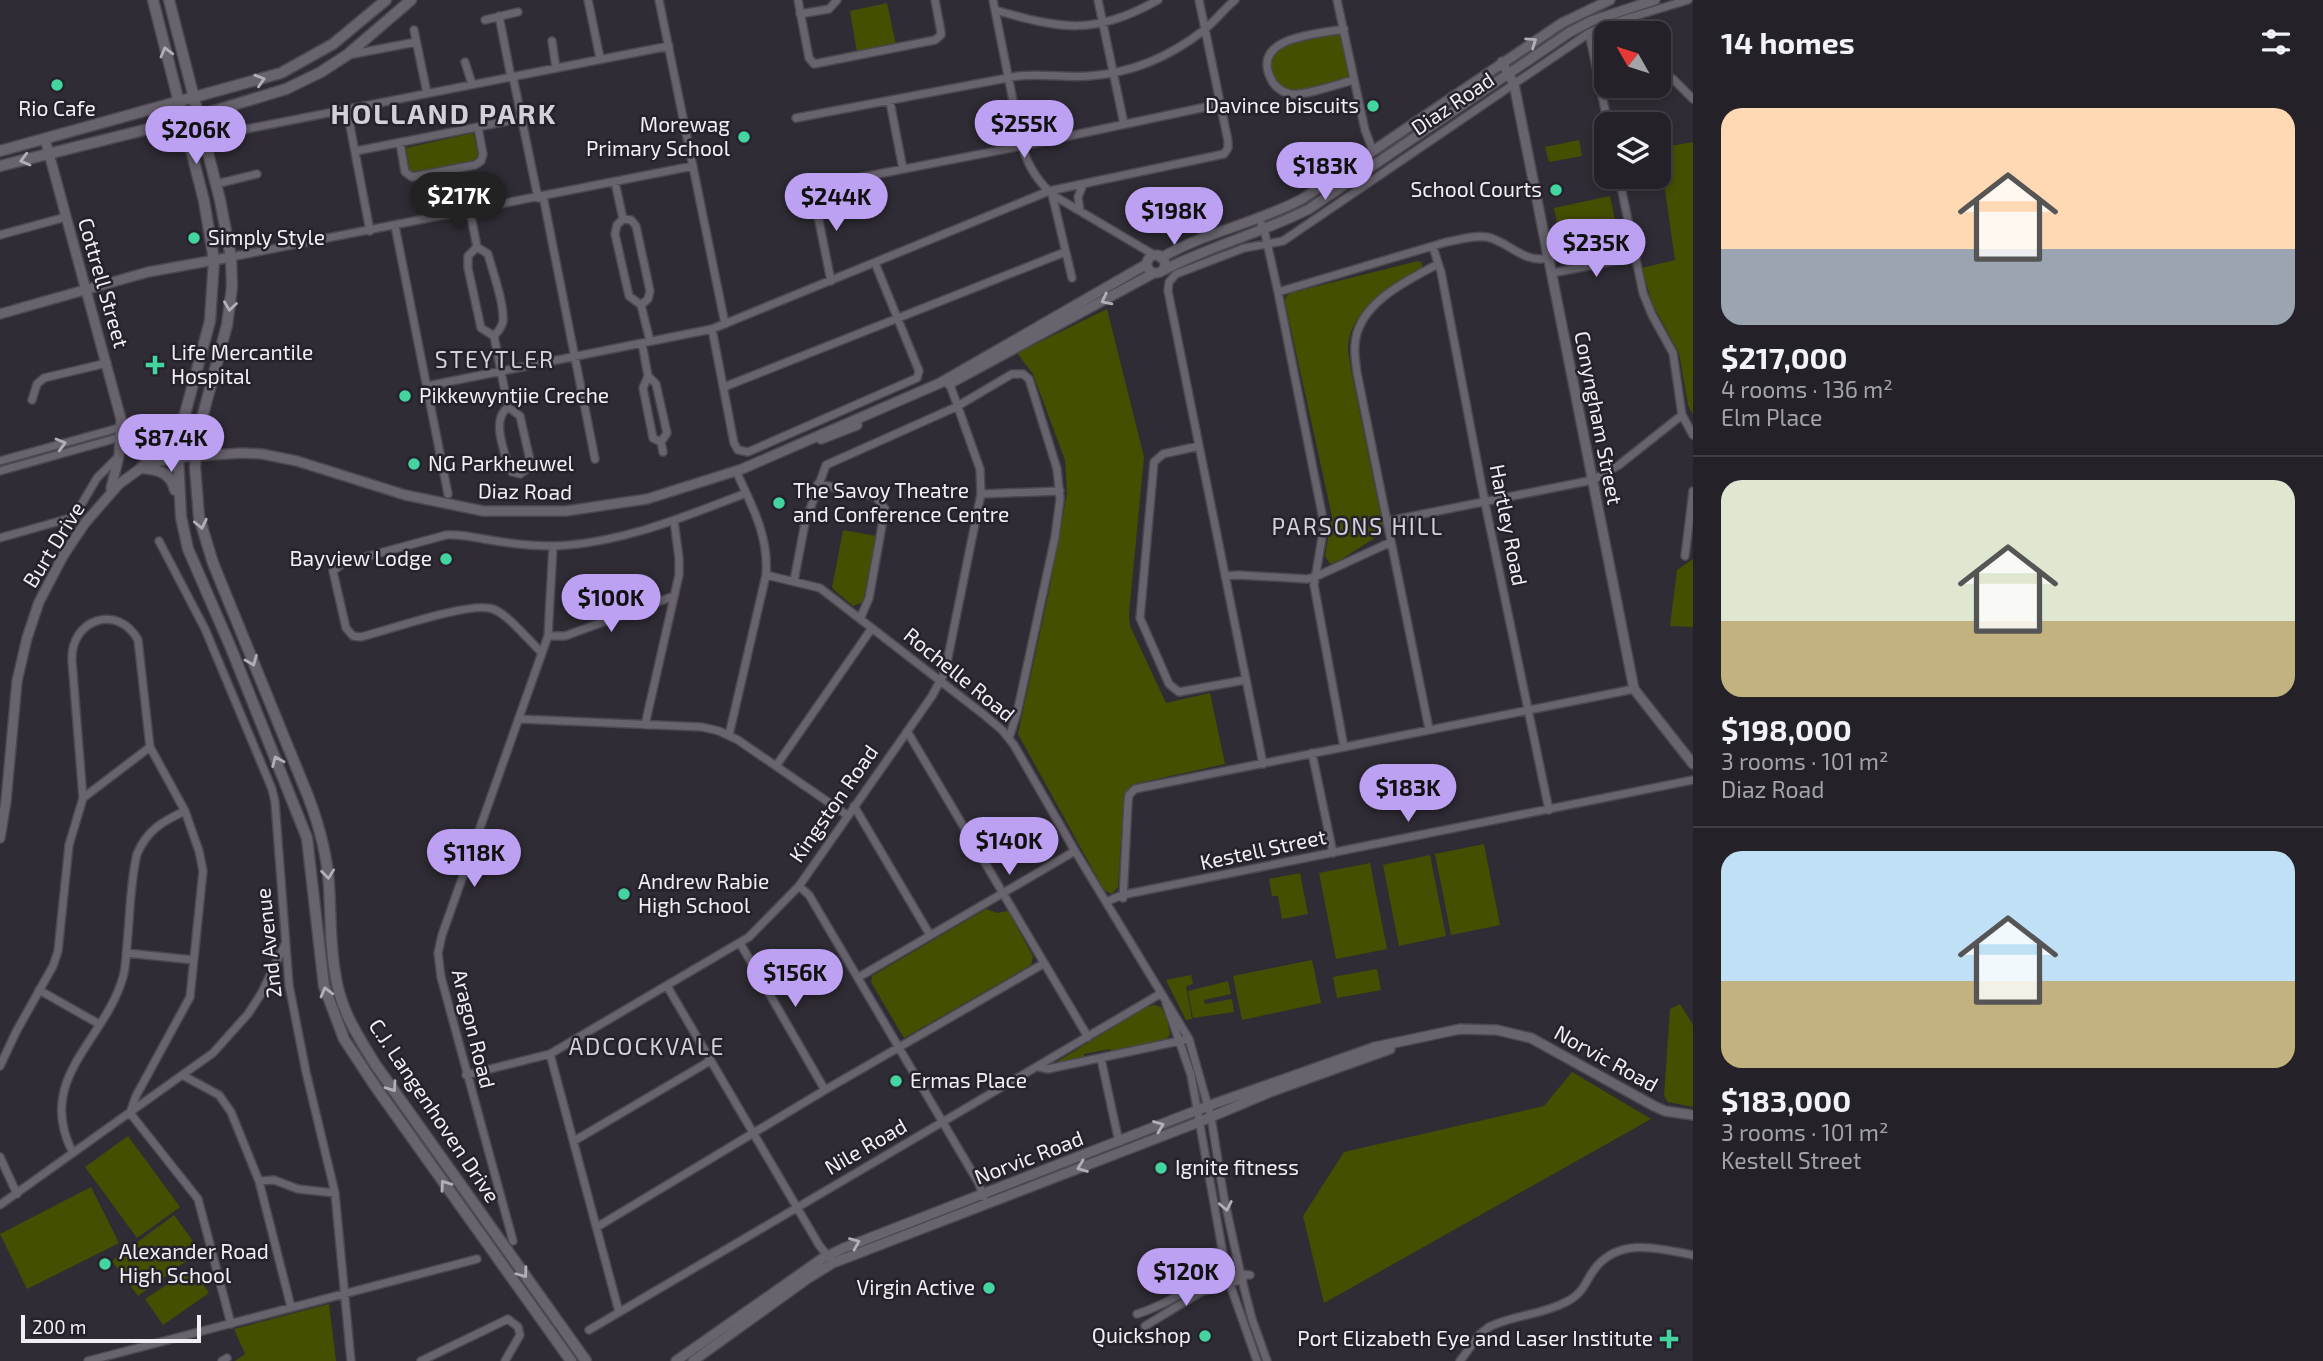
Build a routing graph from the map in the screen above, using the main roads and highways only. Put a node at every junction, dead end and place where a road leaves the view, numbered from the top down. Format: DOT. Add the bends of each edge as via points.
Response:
graph roads {
  1 [pos="153,0"];
  2 [pos="169,0"];
  3 [pos="386,0"];
  4 [pos="411,0"];
  5 [pos="195,99"];
  6 [pos="248,102"];
  7 [pos="180,103"];
  8 [pos="199,116"];
  9 [pos="184,120"];
  10 [pos="203,132"];
  11 [pos="0,151"];
  12 [pos="0,166"];
  13 [pos="187,409"];
  14 [pos="198,433"];
  15 [pos="219,454"];
  16 [pos="181,517"];
  17 [pos="571,1361"];
  18 [pos="586,1361"];
  7 -- 1 [label="main road, one-way"];
  2 -- 5 [label="main road, C.J. Langenhoven Drive"];
  5 -- 3 [label="main road, one-way" via="265,79 303,62 333,44"];
  4 -- 6 [label="main road" via="347,55 302,82"];
  5 -- 7 [label="main road"];
  5 -- 8 [label="main road, C.J. Langenhoven Drive"];
  6 -- 8 [label="main road"];
  6 -- 10 [label="main road" via="241,109 207,120"];
  7 -- 9 [label="main road"];
  7 -- 11 [label="main road"];
  8 -- 9 [label="main road"];
  8 -- 10 [label="main road, C.J. Langenhoven Drive"];
  9 -- 12 [label="main road, one-way"];
  9 -- 13 [label="main road" via="214,260 208,330"];
  10 -- 14 [label="main road, C.J. Langenhoven Drive, one-way" via="231,257 232,287 227,325"];
  13 -- 16 [label="main road, C.J. Langenhoven Drive" via="178,458"];
  13 -- 16 [label="main road" via="169,441 141,468 161,471 171,479"];
  14 -- 15 [label="main road"];
  14 -- 18 [label="main road, C.J. Langenhoven Drive, one-way" via="197,504 205,541 321,836 335,968 346,1010 374,1064"];
  17 -- 16 [label="main road, C.J. Langenhoven Drive, one-way" via="344,1039 323,978 307,838 192,559"];
}
